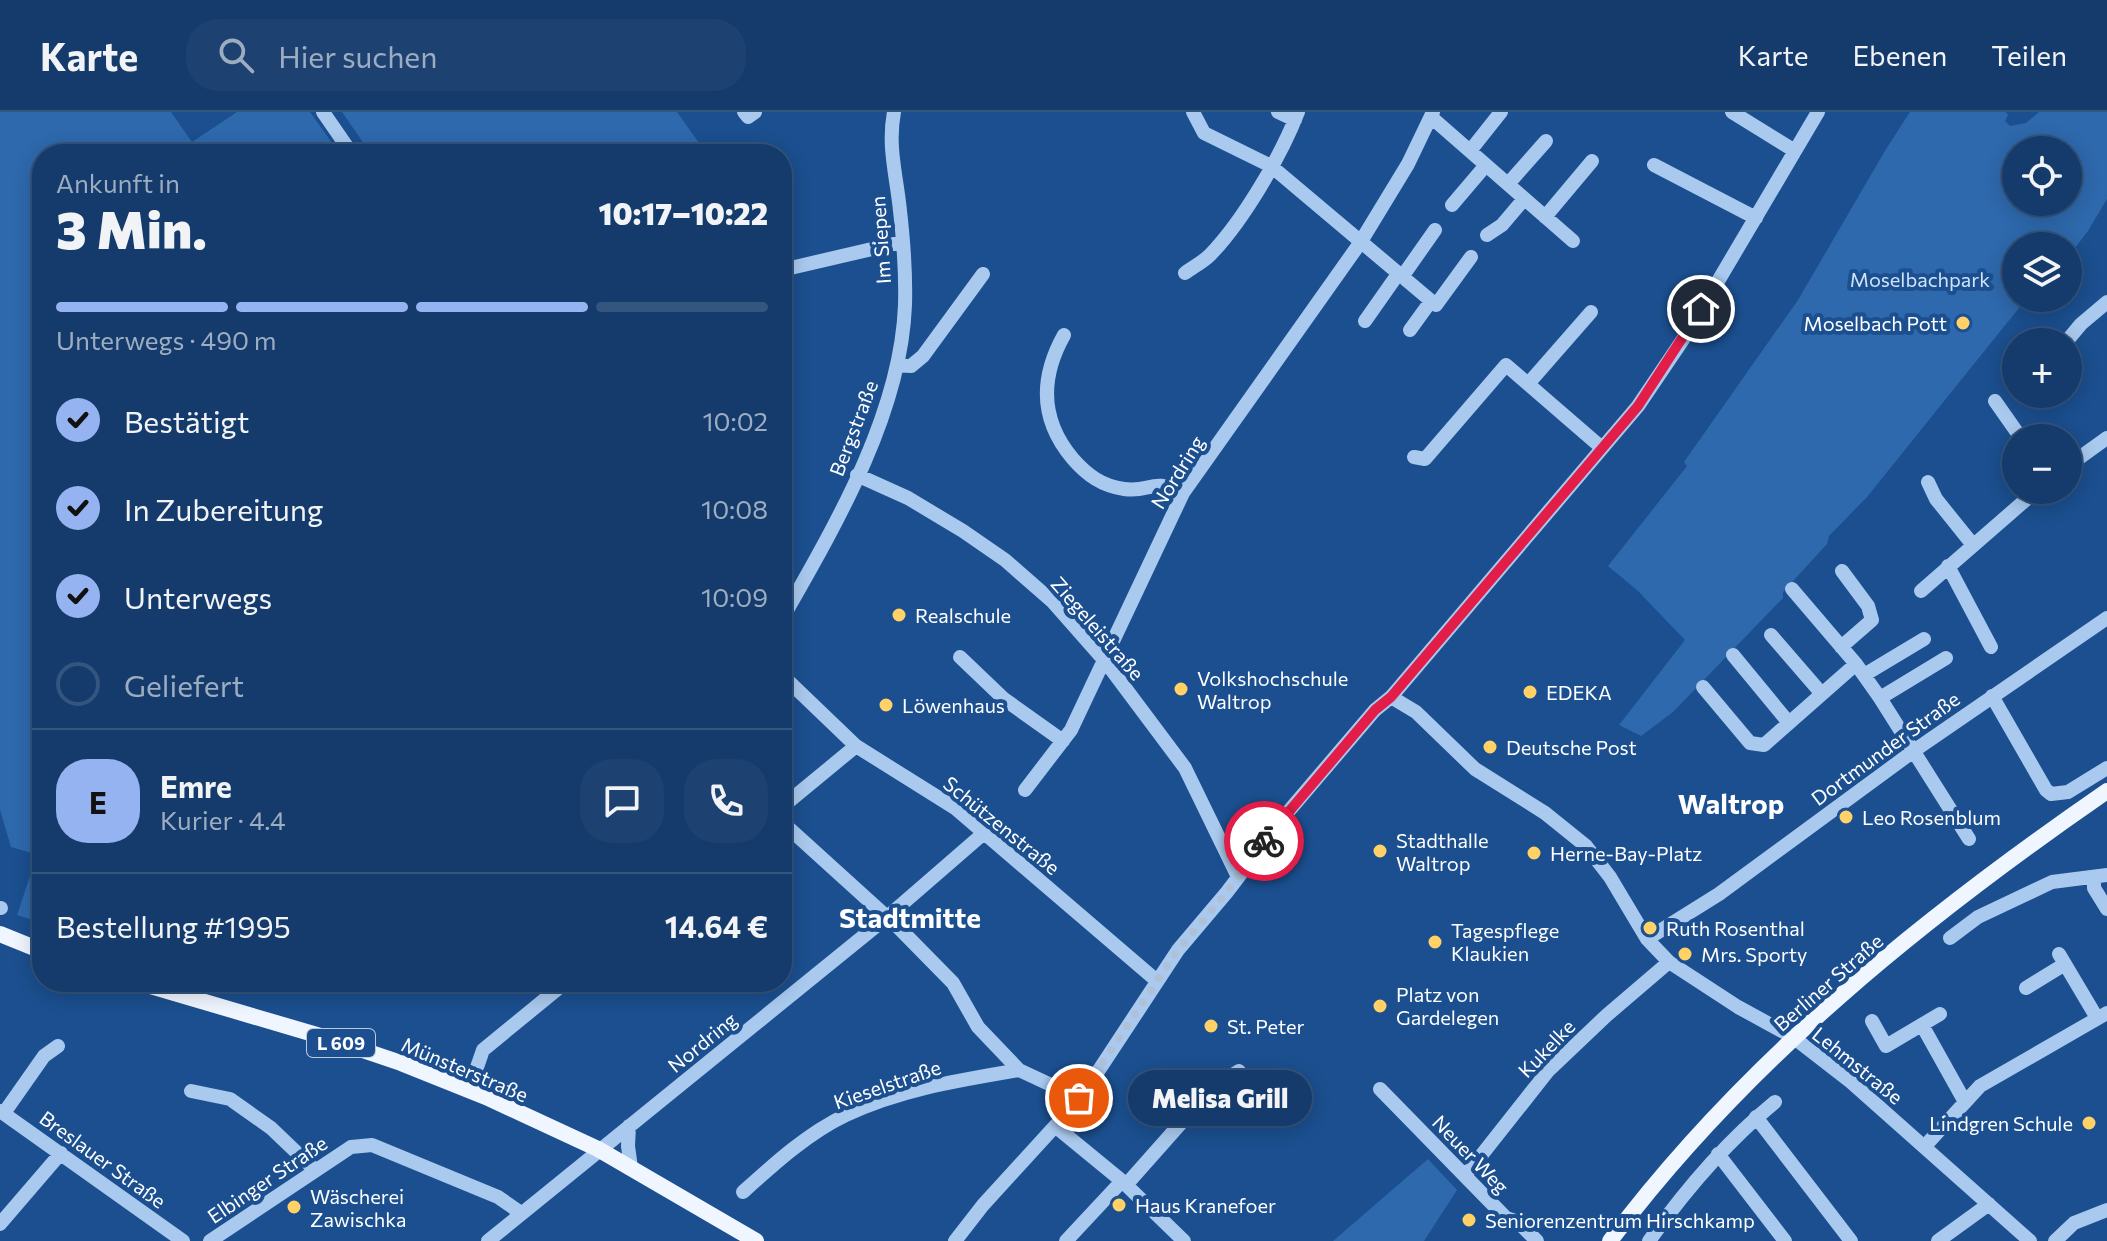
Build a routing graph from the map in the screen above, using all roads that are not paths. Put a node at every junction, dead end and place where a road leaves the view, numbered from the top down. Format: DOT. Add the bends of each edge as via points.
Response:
graph roads {
  1 [pos="323,112"];
  2 [pos="744,112"];
  3 [pos="755,112"];
  4 [pos="894,112"];
  5 [pos="1193,112"];
  6 [pos="1278,112"];
  7 [pos="1501,112"];
  8 [pos="1732,112"];
  9 [pos="1818,112"];
  10 [pos="1432,114"];
  11 [pos="1296,116"];
  12 [pos="1546,141"];
  13 [pos="345,144"];
  14 [pos="1470,151"];
  15 [pos="1795,151"];
  16 [pos="1592,161"];
  17 [pos="1486,165"];
  18 [pos="1654,165"];
  19 [pos="1271,166"];
  20 [pos="1508,184"];
  21 [pos="1524,199"];
  22 [pos="1452,205"];
  23 [pos="1545,217"];
  24 [pos="1756,218"];
  25 [pos="1435,230"];
  26 [pos="1487,235"];
  27 [pos="1573,241"];
  28 [pos="902,242"];
  29 [pos="1360,243"];
  30 [pos="1471,257"];
  31 [pos="792,268"];
  32 [pos="1185,273"];
  33 [pos="983,274"];
  34 [pos="1400,276"];
  35 [pos="1431,301"];
  36 [pos="2107,302"];
  37 [pos="1591,312"];
  38 [pos="1365,321"];
  39 [pos="2078,328"];
  40 [pos="1410,330"];
  41 [pos="1064,335"];
  42 [pos="898,365"];
  43 [pos="1528,384"];
  44 [pos="1995,401"];
  45 [pos="2011,424"];
  46 [pos="2107,438"];
  47 [pos="1602,448"];
  48 [pos="2082,456"];
  49 [pos="1414,457"];
  50 [pos="857,475"];
  51 [pos="1928,482"];
  52 [pos="1183,493"];
  53 [pos="2021,504"];
  54 [pos="1973,545"];
  55 [pos="1948,566"];
  56 [pos="1842,571"];
  57 [pos="1792,589"];
  58 [pos="1921,591"];
  59 [pos="792,601"];
  60 [pos="2107,618"];
  61 [pos="1771,635"];
  62 [pos="1924,639"];
  63 [pos="1841,647"];
  64 [pos="1991,647"];
  65 [pos="1733,655"];
  66 [pos="960,657"];
  67 [pos="1946,658"];
  68 [pos="1105,661"];
  69 [pos="1860,670"];
  70 [pos="792,685"];
  71 [pos="1703,687"];
  72 [pos="1822,694"];
  73 [pos="1992,696"];
  74 [pos="1391,697"];
  75 [pos="1880,698"];
  76 [pos="1789,723"];
  77 [pos="1063,741"];
  78 [pos="856,746"];
  79 [pos="1915,750"];
  80 [pos="2107,768"];
  81 [pos="1025,790"];
  82 [pos="2107,791"];
  83 [pos="792,799"];
  84 [pos="792,831"];
  85 [pos="984,833"];
  86 [pos="1969,839"];
  87 [pos="2101,876"];
  88 [pos="1238,877"];
  89 [pos="2107,909"];
  90 [pos="886,918"];
  91 [pos="0,934"];
  92 [pos="1950,938"];
  93 [pos="1647,939"];
  94 [pos="32,947"];
  95 [pos="1669,962"];
  96 [pos="1157,981"];
  97 [pos="2026,988"];
  98 [pos="170,992"];
  99 [pos="551,992"];
  100 [pos="1940,1014"];
  101 [pos="2102,1015"];
  102 [pos="1872,1021"];
  103 [pos="1922,1025"];
  104 [pos="1793,1037"];
  105 [pos="58,1046"];
  106 [pos="1019,1070"];
  107 [pos="1239,1071"];
  108 [pos="475,1073"];
  109 [pos="1380,1089"];
  110 [pos="191,1091"];
  111 [pos="1079,1098"];
  112 [pos="1775,1102"];
  113 [pos="1965,1102"];
  114 [pos="2,1112"];
  115 [pos="1756,1117"];
  116 [pos="629,1126"];
  117 [pos="1055,1126"];
  118 [pos="1925,1146"];
  119 [pos="598,1149"];
  120 [pos="61,1153"];
  121 [pos="1718,1154"];
  122 [pos="631,1168"];
  123 [pos="315,1170"];
  124 [pos="1465,1176"];
  125 [pos="1124,1183"];
  126 [pos="743,1192"];
  127 [pos="1989,1204"];
  128 [pos="2107,1210"];
  129 [pos="521,1213"];
  130 [pos="0,1224"];
  131 [pos="183,1241"];
  132 [pos="210,1241"];
  133 [pos="488,1241"];
  134 [pos="756,1241"];
  135 [pos="955,1241"];
  136 [pos="1066,1241"];
  137 [pos="1184,1241"];
  138 [pos="1537,1241"];
  139 [pos="1610,1241"];
  140 [pos="1649,1241"];
  141 [pos="1785,1241"];
  142 [pos="1851,1241"];
  143 [pos="1938,1241"];
  144 [pos="2030,1241"];
  145 [pos="2055,1241"];
  1 -- 13 [label="street"];
  2 -- 3 [label="street" via="748,117"];
  4 -- 28 [label="street, Im Siepen" via="890,138"];
  5 -- 19 [label="street" via="1204,133"];
  6 -- 11 [label="street"];
  7 -- 14 [label="street"];
  8 -- 15 [label="street"];
  9 -- 15 [label="street"];
  10 -- 14 [label="street"];
  10 -- 29 [label="street, Nordring"];
  11 -- 19 [label="street"];
  12 -- 20 [label="street"];
  14 -- 17 [label="street"];
  15 -- 24 [label="street"];
  16 -- 23 [label="street"];
  17 -- 20 [label="street"];
  17 -- 22 [label="street"];
  18 -- 24 [label="street"];
  19 -- 29 [label="street"];
  19 -- 32 [label="street" via="1209,256"];
  20 -- 21 [label="street"];
  21 -- 23 [label="street"];
  21 -- 26 [label="street"];
  23 -- 27 [label="street"];
  24 -- 47 [label="street" via="1688,332"];
  25 -- 34 [label="street"];
  28 -- 31 [label="street"];
  28 -- 42 [label="street, Im Siepen" via="905,305"];
  29 -- 34 [label="street"];
  29 -- 52 [label="street, Nordring"];
  30 -- 35 [label="street" via="1436,305"];
  33 -- 42 [label="street, Bergstraße" via="923,356 911,366"];
  34 -- 35 [label="street"];
  34 -- 38 [label="street"];
  35 -- 40 [label="street"];
  36 -- 39 [label="street"];
  37 -- 43 [label="street"];
  41 -- 52 [label="street" via="1051,358 1046,397 1049,420 1063,447 1088,477 1125,489 1164,484"];
  42 -- 50 [label="street, Bergstraße"];
  43 -- 47 [label="street"];
  43 -- 49 [label="street" via="1506,365 1425,459"];
  44 -- 45 [label="street"];
  46 -- 48 [label="street"];
  47 -- 74 [label="street"];
  50 -- 59 [label="street, Bergstraße"];
  50 -- 68 [label="street, Ziegeleistraße" via="908,498 1005,560 1053,602"];
  51 -- 54 [label="street"];
  52 -- 68 [label="street, Nordring"];
  53 -- 54 [label="street"];
  54 -- 55 [label="street"];
  55 -- 58 [label="street"];
  55 -- 64 [label="street"];
  56 -- 63 [label="street" via="1872,620"];
  57 -- 63 [label="street"];
  60 -- 73 [label="street, Dortmunder Straße"];
  61 -- 72 [label="street"];
  62 -- 69 [label="street"];
  63 -- 69 [label="street"];
  65 -- 76 [label="street"];
  66 -- 77 [label="street" via="1004,699"];
  67 -- 75 [label="street"];
  68 -- 77 [label="street, Nordring"];
  68 -- 88 [label="street, Ziegeleistraße" via="1185,768"];
  69 -- 72 [label="street"];
  69 -- 75 [label="street"];
  70 -- 78 [label="street, Schützenstraße"];
  71 -- 76 [label="street" via="1750,743 1764,745"];
  72 -- 76 [label="street"];
  73 -- 79 [label="street, Dortmunder Straße"];
  73 -- 80 [label="street" via="2051,794 2068,792"];
  74 -- 88 [label="street" via="1288,812"];
  74 -- 93 [label="street, Lehmstraße" via="1416,712 1475,769 1586,846"];
  75 -- 79 [label="street"];
  77 -- 81 [label="street, Nordring"];
  78 -- 83 [label="street"];
  78 -- 85 [label="street, Schützenstraße" via="955,808"];
  79 -- 86 [label="street"];
  79 -- 93 [label="street, Dortmunder Straße" via="1719,894"];
  82 -- 104 [label="main road, Berliner Straße" via="1943,911"];
  84 -- 90 [label="street"];
  85 -- 90 [label="street, Nordring"];
  85 -- 96 [label="street, Schützenstraße"];
  87 -- 89 [label="street" via="2094,888"];
  87 -- 92 [label="street" via="2052,882 1978,917"];
  88 -- 96 [label="street"];
  90 -- 106 [label="street" via="953,983 978,1027"];
  90 -- 116 [label="street, Nordring"];
  91 -- 94 [label="main road"];
  93 -- 95 [label="street, Lehmstraße"];
  95 -- 104 [label="street, Lehmstraße"];
  95 -- 124 [label="street, Kukelke" via="1548,1071"];
  96 -- 111 [label="street"];
  97 -- 101 [label="street" via="2062,959"];
  98 -- 119 [label="main road, Münsterstraße / L 609" via="401,1063"];
  99 -- 108 [label="street" via="483,1050"];
  100 -- 103 [label="street"];
  101 -- 113 [label="street" via="1980,1086"];
  102 -- 103 [label="street" via="1889,1051"];
  103 -- 113 [label="street"];
  104 -- 118 [label="street, Lehmstraße"];
  104 -- 139 [label="main road, Berliner Straße" via="1690,1142"];
  105 -- 114 [label="street" via="44,1056"];
  106 -- 111 [label="street"];
  106 -- 126 [label="street, Kieselstraße" via="933,1084 846,1115 783,1156"];
  107 -- 125 [label="street"];
  109 -- 124 [label="street, Neuer Weg"];
  110 -- 123 [label="street" via="230,1099 271,1128"];
  111 -- 117 [label="street"];
  112 -- 115 [label="street"];
  113 -- 118 [label="street"];
  114 -- 120 [label="street, Breslauer Straße"];
  115 -- 121 [label="street"];
  115 -- 142 [label="street"];
  116 -- 119 [label="street, Nordring"];
  116 -- 122 [label="street"];
  117 -- 125 [label="street"];
  117 -- 135 [label="street"];
  118 -- 127 [label="street, Lehmstraße"];
  119 -- 122 [label="main road, Münsterstraße / L 609"];
  119 -- 129 [label="street, Nordring"];
  120 -- 130 [label="street"];
  120 -- 131 [label="street, Breslauer Straße"];
  121 -- 140 [label="street"];
  121 -- 141 [label="street"];
  122 -- 134 [label="main road, Münsterstraße / L 609"];
  123 -- 129 [label="street, Elbinger Straße" via="351,1147 372,1145 498,1197"];
  123 -- 132 [label="street, Elbinger Straße"];
  124 -- 138 [label="street, Neuer Weg"];
  125 -- 136 [label="street"];
  125 -- 137 [label="street"];
  127 -- 143 [label="street"];
  127 -- 144 [label="street, Lehmstraße"];
  128 -- 145 [label="street" via="2074,1223"];
  129 -- 133 [label="street, Nordring"];
}
